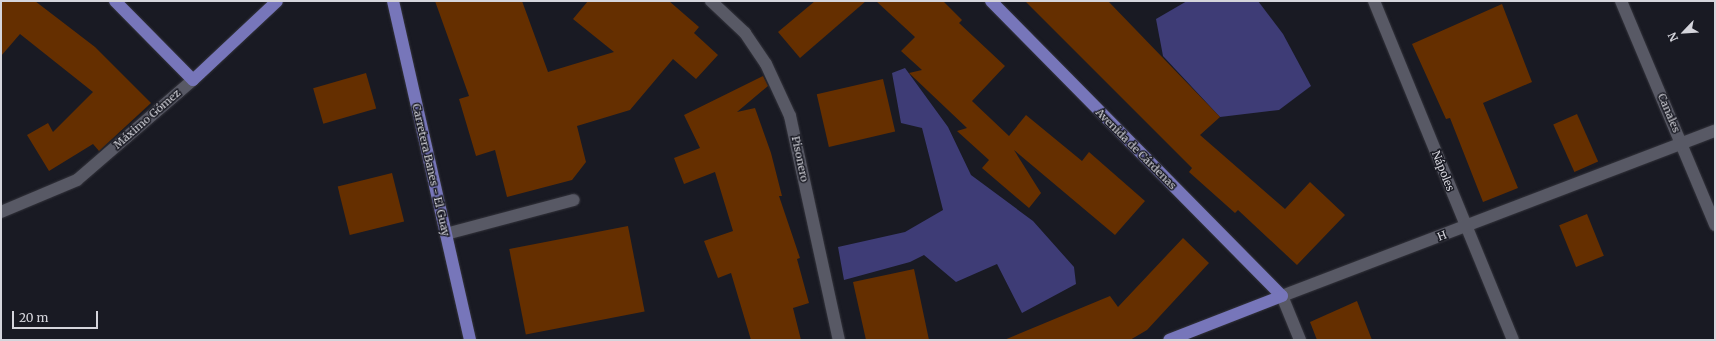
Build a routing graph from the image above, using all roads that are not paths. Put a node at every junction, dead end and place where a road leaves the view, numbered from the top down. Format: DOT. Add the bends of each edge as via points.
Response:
graph roads {
  1 [pos="115,1"];
  2 [pos="277,1"];
  3 [pos="393,1"];
  4 [pos="711,1"];
  5 [pos="991,1"];
  6 [pos="1374,1"];
  7 [pos="1621,1"];
  8 [pos="193,80"];
  9 [pos="1715,131"];
  10 [pos="1682,144"];
  11 [pos="574,200"];
  12 [pos="1,212"];
  13 [pos="1715,225"];
  14 [pos="1466,227"];
  15 [pos="446,234"];
  16 [pos="1282,296"];
  17 [pos="470,340"];
  18 [pos="839,340"];
  19 [pos="1169,340"];
  20 [pos="1300,340"];
  21 [pos="1513,340"];
  1 -- 8 [label="main road"];
  2 -- 8 [label="main road, Máximo Gómez"];
  3 -- 15 [label="main road, Carretera Banes - El Guay"];
  4 -- 18 [label="street, Pisonero" via="745,33 770,71 790,116"];
  5 -- 16 [label="main road, Avenida de Cárdenas"];
  6 -- 14 [label="street, Nápoles"];
  7 -- 10 [label="street, Canales"];
  8 -- 12 [label="street, Máximo Gómez" via="77,180"];
  9 -- 10 [label="street, H"];
  10 -- 13 [label="street, Canales"];
  10 -- 14 [label="street, H"];
  11 -- 15 [label="street"];
  14 -- 16 [label="street, H"];
  14 -- 21 [label="street, Nápoles"];
  15 -- 17 [label="main road, Carretera Banes - El Guay"];
  16 -- 19 [label="main road, H"];
  16 -- 20 [label="street"];
}
